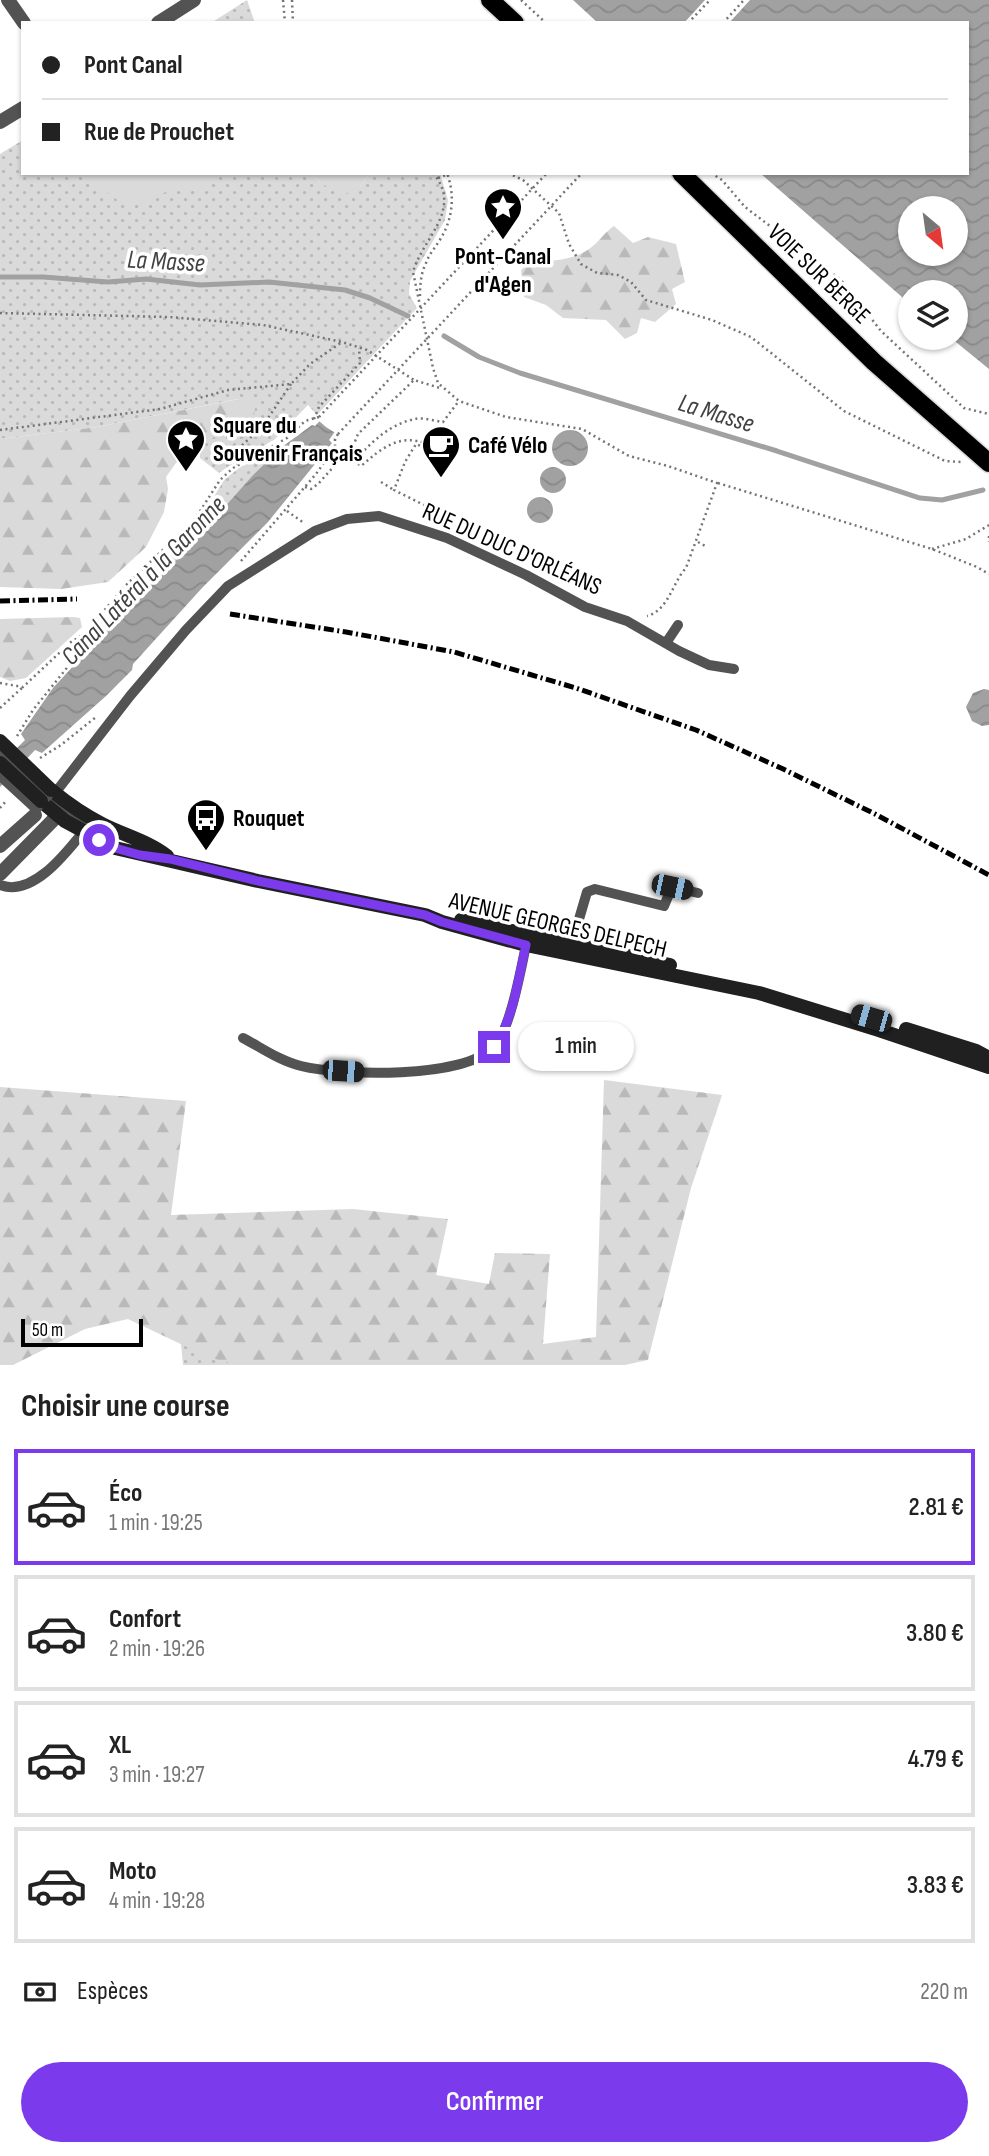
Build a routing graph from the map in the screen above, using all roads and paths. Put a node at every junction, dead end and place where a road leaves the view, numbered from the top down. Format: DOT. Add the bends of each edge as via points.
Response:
graph roads {
  1 [pos="8,0"];
  2 [pos="194,0"];
  3 [pos="283,0"];
  4 [pos="292,0"];
  5 [pos="490,0"];
  6 [pos="521,0"];
  7 [pos="710,0"];
  8 [pos="744,0"];
  9 [pos="23,21"];
  10 [pos="161,21"];
  11 [pos="285,21"];
  12 [pos="293,21"];
  13 [pos="513,21"];
  14 [pos="544,21"];
  15 [pos="690,21"];
  16 [pos="725,21"];
  17 [pos="21,108"];
  18 [pos="0,122"];
  19 [pos="435,175"];
  20 [pos="446,175"];
  21 [pos="449,175"];
  22 [pos="512,175"];
  23 [pos="545,175"];
  24 [pos="580,175"];
  25 [pos="683,175"];
  26 [pos="714,175"];
  27 [pos="437,178"];
  28 [pos="420,299"];
  29 [pos="0,313"];
  30 [pos="342,342"];
  31 [pos="359,347"];
  32 [pos="414,380"];
  33 [pos="291,384"];
  34 [pos="443,389"];
  35 [pos="459,401"];
  36 [pos="989,414"];
  37 [pos="314,419"];
  38 [pos="0,430"];
  39 [pos="340,460"];
  40 [pos="354,461"];
  41 [pos="989,463"];
  42 [pos="965,464"];
  43 [pos="238,465"];
  44 [pos="381,482"];
  45 [pos="717,482"];
  46 [pos="394,490"];
  47 [pos="287,511"];
  48 [pos="308,525"];
  49 [pos="989,525"];
  50 [pos="989,536"];
  51 [pos="447,538"];
  52 [pos="697,542"];
  53 [pos="989,542"];
  54 [pos="707,547"];
  55 [pos="932,549"];
  56 [pos="989,575"];
  57 [pos="627,621"];
  58 [pos="678,625"];
  59 [pos="86,633"];
  60 [pos="666,643"];
  61 [pos="734,669"];
  62 [pos="0,683"];
  63 [pos="23,687"];
  64 [pos="0,708"];
  65 [pos="100,713"];
  66 [pos="7,742"];
  67 [pos="0,753"];
  68 [pos="33,759"];
  69 [pos="0,763"];
  70 [pos="0,773"];
  71 [pos="45,802"];
  72 [pos="58,815"];
  73 [pos="86,828"];
  74 [pos="149,845"];
  75 [pos="0,846"];
  76 [pos="170,859"];
  77 [pos="0,874"];
  78 [pos="0,885"];
  79 [pos="698,893"];
  80 [pos="527,939"];
  81 [pos="572,943"];
  82 [pos="243,1038"];
  83 [pos="989,1058"];
  84 [pos="989,1067"];
  1 -- 9 [label="street"];
  2 -- 10 [label="street"];
  3 -- 11 [label="path"];
  4 -- 12 [label="path"];
  5 -- 13 [label="main road"];
  6 -- 14 [label="path"];
  7 -- 15 [label="path"];
  8 -- 16 [label="path"];
  17 -- 18 [label="street"];
  19 -- 27 [label="path"];
  20 -- 27 [label="path"];
  21 -- 28 [label="path" via="453,205 443,236 426,261"];
  22 -- 42 [label="path" via="559,213 581,264 631,282 646,300 751,337 844,411 945,461"];
  23 -- 37 [label="path, bridge"];
  24 -- 39 [label="path, bridge" via="338,435 335,447 304,487 318,484"];
  25 -- 41 [label="main road, VOIE SUR BERGE" via="874,362"];
  26 -- 36 [label="path" via="745,208 841,281 881,331 964,408"];
  27 -- 28 [label="path" via="445,201 443,211 412,272"];
  28 -- 34 [label="path" via="433,368"];
  29 -- 30 [label="path" via="169,317 263,326"];
  30 -- 31 [label="path"];
  30 -- 33 [label="path"];
  31 -- 32 [label="path"];
  31 -- 37 [label="path" via="360,363 319,407"];
  32 -- 34 [label="path"];
  32 -- 39 [label="path" via="358,434"];
  33 -- 38 [label="path" via="228,390 160,409"];
  33 -- 43 [label="path" via="262,427 238,449"];
  34 -- 35 [label="path"];
  35 -- 40 [label="path" via="443,422 415,419 387,430"];
  35 -- 45 [label="path" via="506,417 582,429 629,456"];
  37 -- 43 [label="path"];
  39 -- 40 [label="path"];
  40 -- 46 [label="path" via="361,466 401,439 428,444 426,448 416,444"];
  43 -- 59 [label="path" via="220,480 195,519 121,590"];
  44 -- 46 [label="path"];
  45 -- 52 [label="path"];
  45 -- 55 [label="path"];
  46 -- 51 [label="path" via="451,522"];
  47 -- 48 [label="path"];
  49 -- 55 [label="path" via="966,539"];
  50 -- 53 [label="path"];
  51 -- 57 [label="lane, RUE DU DUC D'ORLÉANS" via="585,607"];
  51 -- 71 [label="lane, RUE DU DUC D'ORLÉANS" via="379,516 347,519 315,531 238,579 216,597 130,696"];
  52 -- 54 [label="path"];
  52 -- 57 [label="path" via="669,598 655,614"];
  55 -- 56 [label="path"];
  57 -- 60 [label="lane, RUE DU DUC D'ORLÉANS"];
  58 -- 60 [label="lane"];
  59 -- 63 [label="path"];
  59 -- 66 [label="path" via="70,664"];
  60 -- 61 [label="lane, RUE DU DUC D'ORLÉANS" via="709,665"];
  62 -- 63 [label="path"];
  63 -- 64 [label="path"];
  65 -- 68 [label="path" via="51,752"];
  66 -- 71 [label="main road, bridge"];
  67 -- 71 [label="street, bridge"];
  69 -- 71 [label="main road, bridge"];
  70 -- 71 [label="street, bridge"];
  71 -- 72 [label="main road, AVENUE GEORGES DELPECH"];
  71 -- 74 [label="main road" via="72,807"];
  71 -- 75 [label="street"];
  72 -- 73 [label="main road, AVENUE GEORGES DELPECH"];
  72 -- 77 [label="street"];
  73 -- 74 [label="street"];
  73 -- 76 [label="main road, AVENUE GEORGES DELPECH" via="115,848"];
  73 -- 78 [label="lane" via="37,879 14,887"];
  74 -- 76 [label="main road"];
  76 -- 80 [label="main road, AVENUE GEORGES DELPECH"];
  79 -- 81 [label="lane" via="672,887 664,906 595,889 587,892"];
  80 -- 81 [label="main road"];
  80 -- 82 [label="lane" via="503,1033 494,1047 466,1063 391,1073 316,1069 282,1059"];
  80 -- 84 [label="main road, AVENUE GEORGES DELPECH" via="760,993"];
  81 -- 83 [label="main road" via="747,982"];
}
